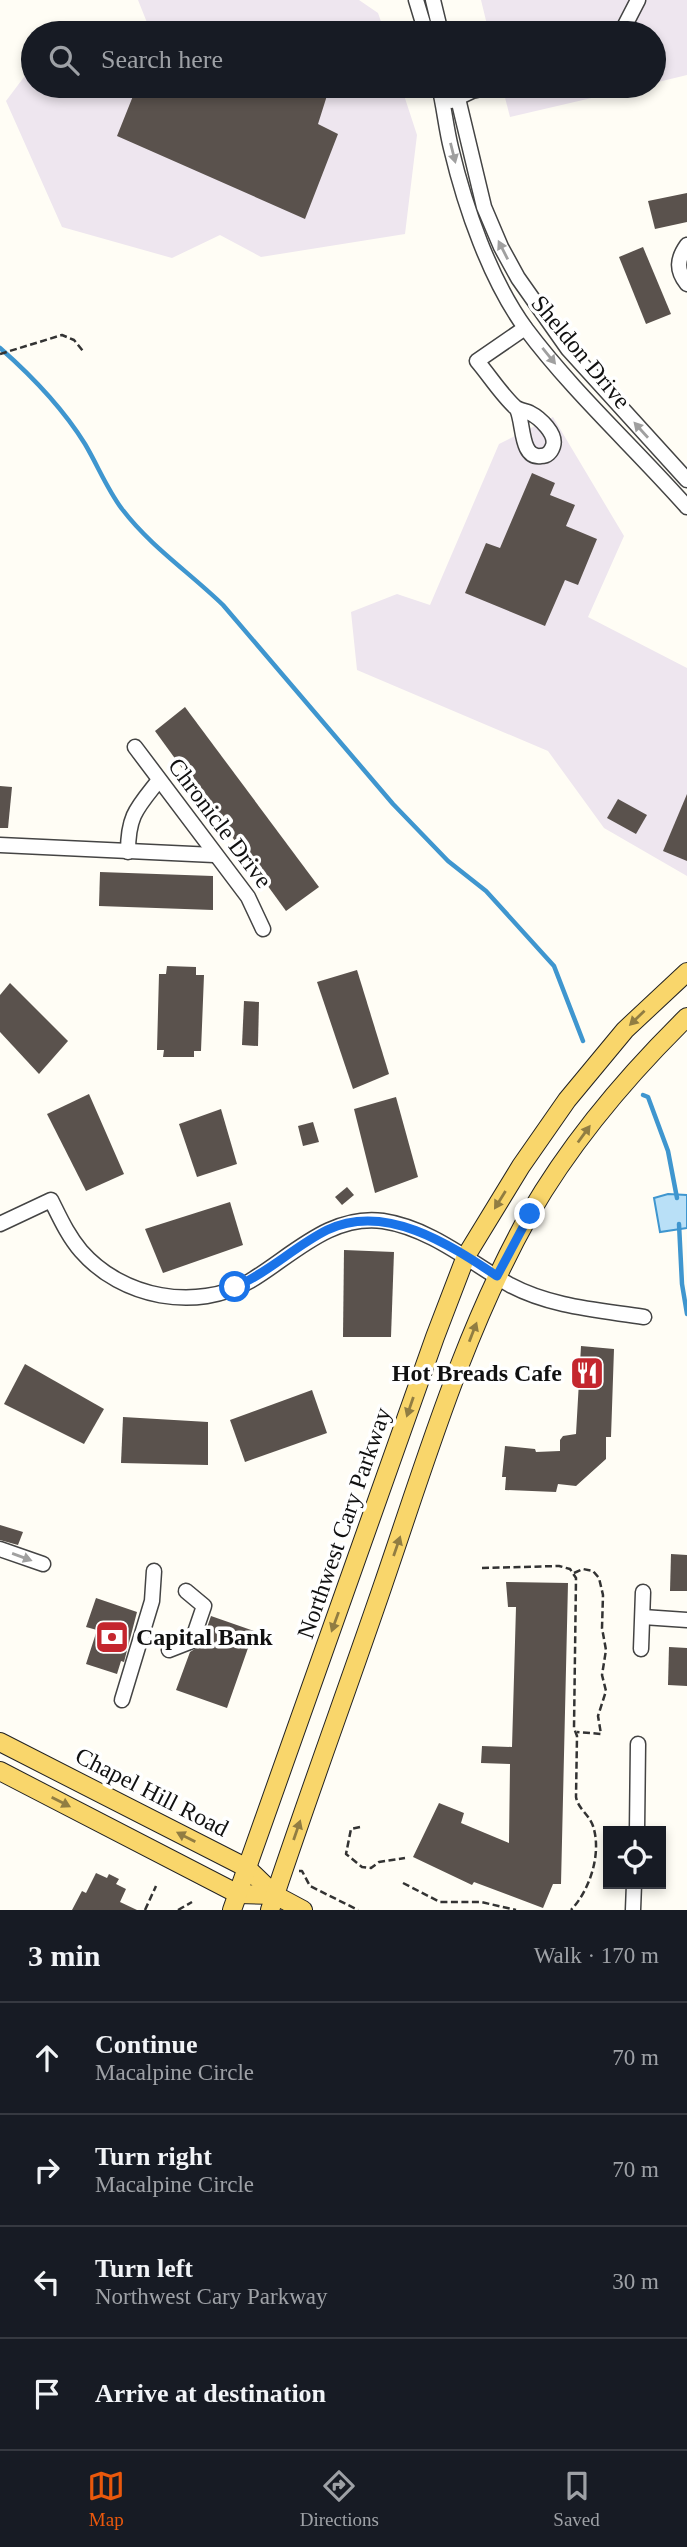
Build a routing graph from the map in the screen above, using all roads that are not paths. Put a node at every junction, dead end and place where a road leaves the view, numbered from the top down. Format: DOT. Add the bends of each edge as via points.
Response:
graph roads {
  1 [pos="416,0"];
  2 [pos="433,0"];
  3 [pos="638,0"];
  4 [pos="422,21"];
  5 [pos="438,21"];
  6 [pos="627,21"];
  7 [pos="442,98"];
  8 [pos="450,98"];
  9 [pos="458,98"];
  10 [pos="443,104"];
  11 [pos="687,245"];
  12 [pos="687,284"];
  13 [pos="525,328"];
  14 [pos="517,409"];
  15 [pos="687,480"];
  16 [pos="687,507"];
  17 [pos="135,747"];
  18 [pos="159,780"];
  19 [pos="0,845"];
  20 [pos="128,852"];
  21 [pos="214,855"];
  22 [pos="263,929"];
  23 [pos="687,972"];
  24 [pos="687,1017"];
  25 [pos="0,1224"];
  26 [pos="466,1256"];
  27 [pos="497,1276"];
  28 [pos="644,1317"];
  29 [pos="0,1549"];
  30 [pos="43,1564"];
  31 [pos="154,1571"];
  32 [pos="186,1591"];
  33 [pos="643,1592"];
  34 [pos="643,1617"];
  35 [pos="687,1620"];
  36 [pos="641,1649"];
  37 [pos="169,1650"];
  38 [pos="122,1700"];
  39 [pos="0,1742"];
  40 [pos="638,1744"];
  41 [pos="0,1771"];
  42 [pos="637,1826"];
  43 [pos="247,1868"];
  44 [pos="634,1889"];
  45 [pos="235,1902"];
  46 [pos="272,1902"];
  47 [pos="303,1910"];
  48 [pos="633,1910"];
  1 -- 4 [label="street"];
  2 -- 5 [label="street"];
  3 -- 6 [label="street"];
  7 -- 10 [label="street, Sheldon Drive"];
  8 -- 10 [label="street"];
  15 -- 9 [label="street, Sheldon Drive, one-way" via="568,349 518,278 484,207"];
  10 -- 13 [label="street, Sheldon Drive, one-way" via="471,216 494,273"];
  11 -- 12 [label="street" via="678,262"];
  13 -- 14 [label="street" via="477,361"];
  13 -- 16 [label="street, Sheldon Drive, one-way"];
  17 -- 18 [label="street, Chronicle Drive"];
  18 -- 20 [label="street" via="136,808"];
  18 -- 21 [label="street, Chronicle Drive"];
  19 -- 20 [label="street"];
  20 -- 21 [label="street"];
  21 -- 22 [label="street, Chronicle Drive" via="248,897"];
  23 -- 26 [label="main road, Northwest Cary Parkway, one-way" via="625,1030 567,1100"];
  27 -- 24 [label="main road, one-way" via="570,1153 620,1088"];
  25 -- 26 [label="street" via="51,1200 72,1239 93,1263 121,1282 156,1295 193,1297 235,1287 327,1230 361,1221 397,1224"];
  26 -- 27 [label="street"];
  26 -- 43 [label="main road, Northwest Cary Parkway, one-way"];
  27 -- 28 [label="street" via="556,1303"];
  46 -- 27 [label="main road, one-way" via="426,1460"];
  29 -- 30 [label="street, one-way"];
  31 -- 38 [label="street" via="152,1601"];
  32 -- 37 [label="street" via="204,1606 192,1642"];
  33 -- 34 [label="street"];
  34 -- 35 [label="street"];
  34 -- 36 [label="street"];
  43 -- 39 [label="main road, Chapel Hill Road, one-way"];
  40 -- 42 [label="street"];
  41 -- 45 [label="main road, Chapel Hill Road, one-way"];
  43 -- 45 [label="main road, Northwest Cary Parkway"];
  43 -- 46 [label="main road, Chapel Hill Road"];
  44 -- 48 [label="street"];
  45 -- 46 [label="main road, Chapel Hill Road"];
  46 -- 47 [label="main road, Chapel Hill Road"];
}
